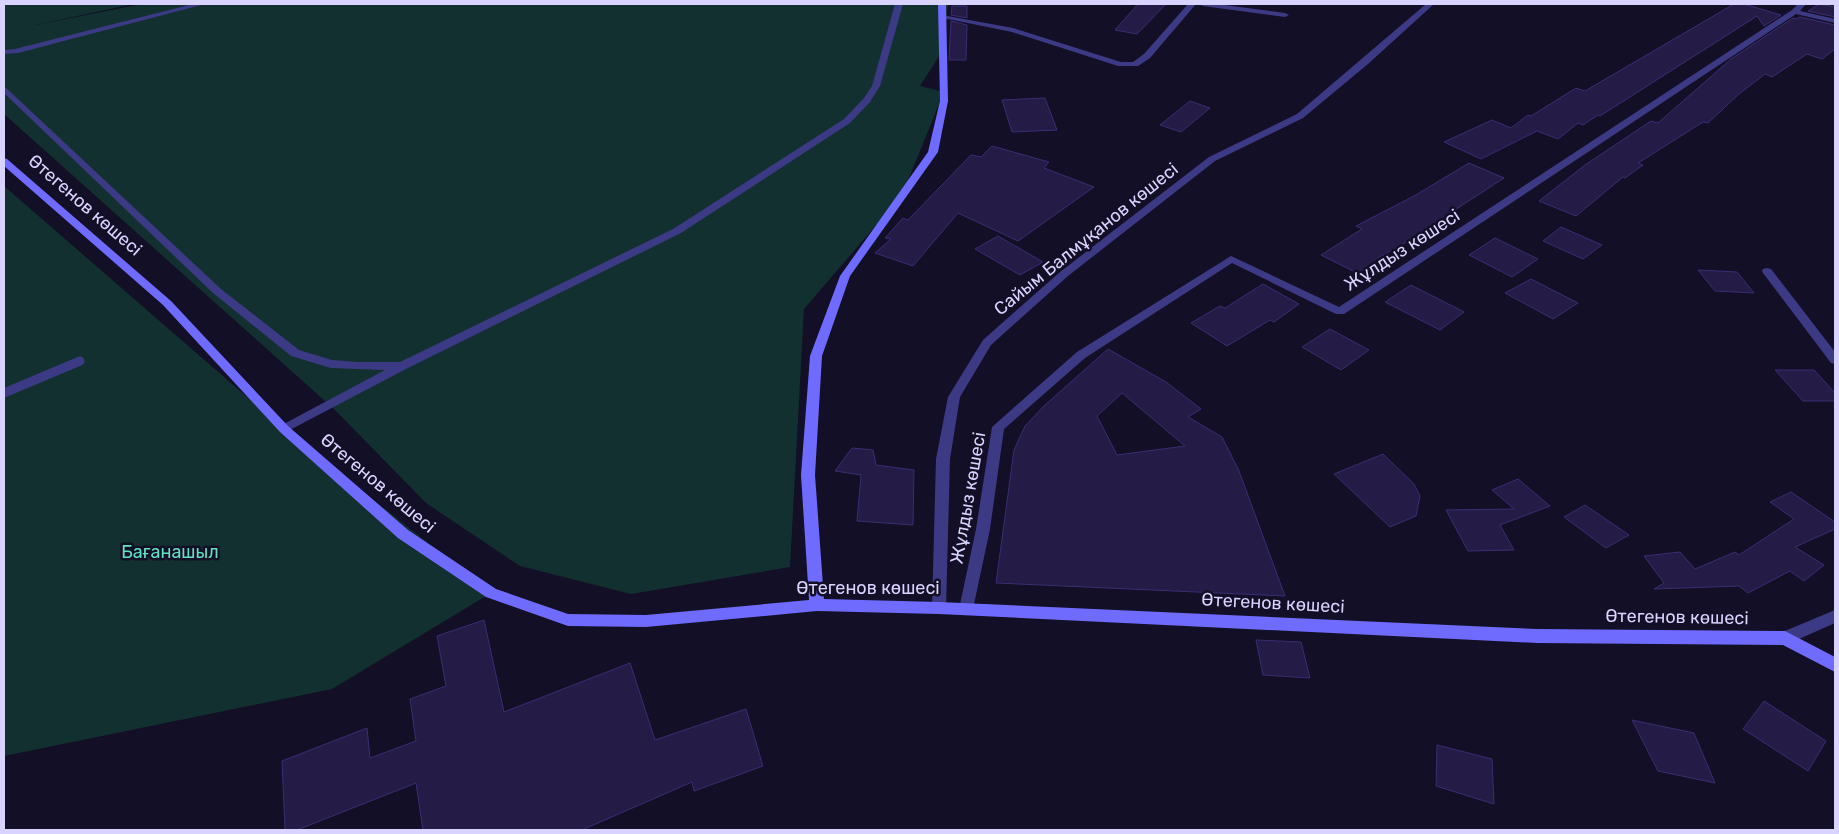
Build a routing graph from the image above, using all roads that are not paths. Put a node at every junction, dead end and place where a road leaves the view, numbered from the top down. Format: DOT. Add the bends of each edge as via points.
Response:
graph roads {
  1 [pos="201,4"];
  2 [pos="899,4"];
  3 [pos="942,4"];
  4 [pos="1192,4"];
  5 [pos="1203,4"];
  6 [pos="1430,4"];
  7 [pos="1799,8"];
  8 [pos="1285,15"];
  9 [pos="942,17"];
  10 [pos="1835,21"];
  11 [pos="16,51"];
  12 [pos="4,52"];
  13 [pos="4,57"];
  14 [pos="4,88"];
  15 [pos="4,160"];
  16 [pos="1767,271"];
  17 [pos="1835,360"];
  18 [pos="80,361"];
  19 [pos="402,366"];
  20 [pos="4,393"];
  21 [pos="284,429"];
  22 [pos="817,604"];
  23 [pos="939,608"];
  24 [pos="966,609"];
  25 [pos="1835,616"];
  26 [pos="1785,638"];
  27 [pos="1835,665"];
  1 -- 11 [label="street"];
  2 -- 19 [label="street" via="876,86 847,121 677,231"];
  3 -- 9 [label="street"];
  4 -- 9 [label="street" via="1147,56 1135,64 1102,59 1013,30"];
  5 -- 8 [label="street"];
  6 -- 23 [label="street, Сайым Балмұқанов көшесі" via="1300,116 1212,159 1064,274 986,343 954,396 943,459"];
  7 -- 10 [label="street"];
  7 -- 24 [label="street, Жұлдыз көшесі" via="1340,312 1232,259 1081,355 998,427"];
  9 -- 22 [label="street" via="944,101 934,152 845,276 816,356 808,475"];
  11 -- 12 [label="street"];
  11 -- 13 [label="street"];
  14 -- 19 [label="street" via="217,291 295,352 331,364"];
  15 -- 21 [label="street, Өтегенов көшесі" via="167,304"];
  16 -- 17 [label="street"];
  18 -- 20 [label="lane"];
  19 -- 21 [label="street"];
  21 -- 22 [label="street, Өтегенов көшесі" via="403,534 491,593 568,620 646,621"];
  22 -- 23 [label="street, Өтегенов көшесі"];
  23 -- 24 [label="street, Өтегенов көшесі"];
  24 -- 26 [label="street, Өтегенов көшесі" via="1537,636"];
  25 -- 26 [label="street"];
  26 -- 27 [label="street, Өтегенов көшесі"];
}
